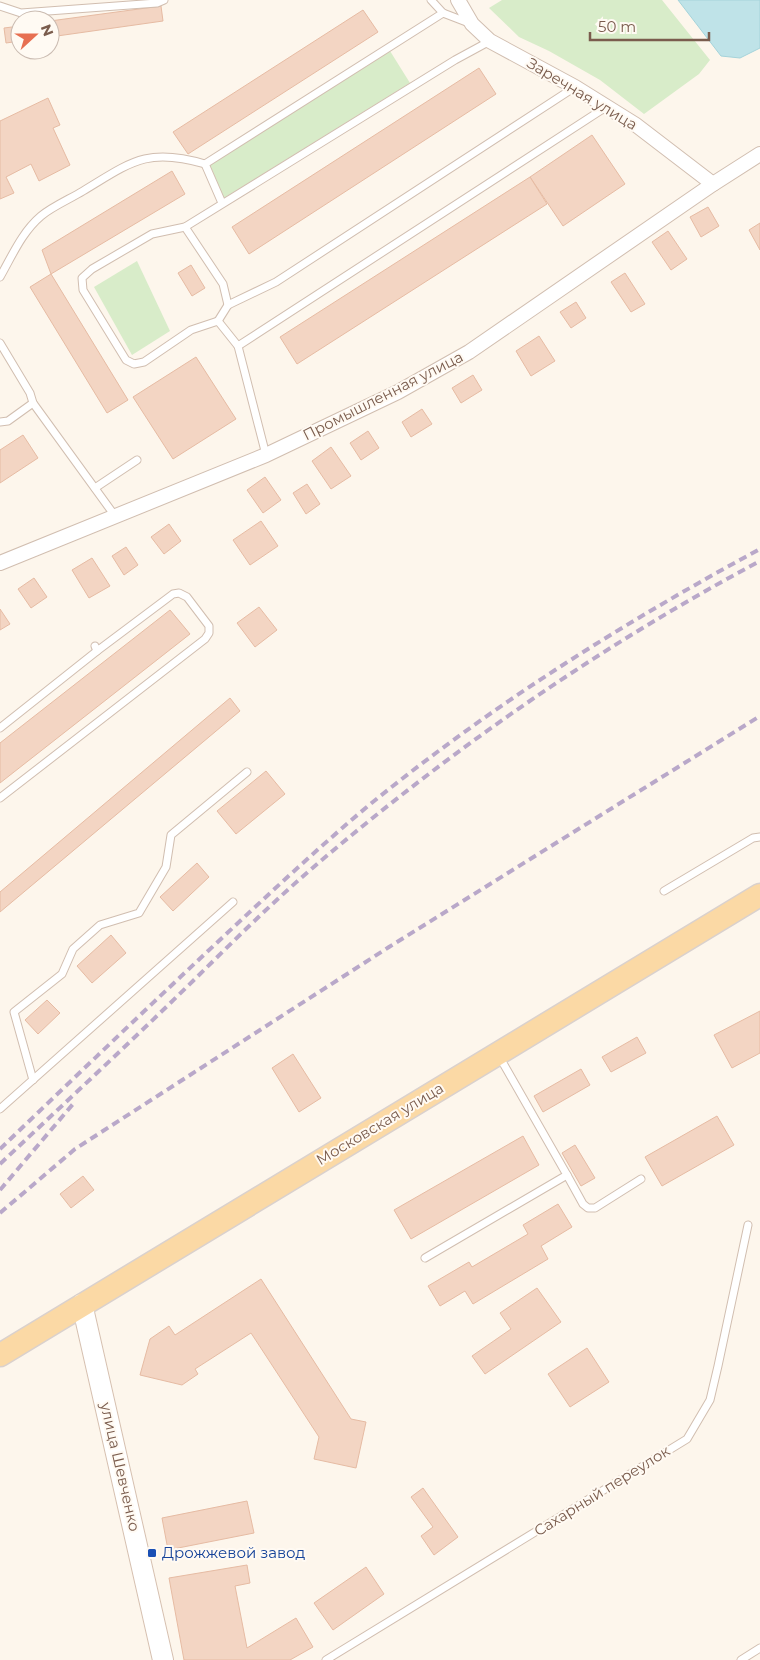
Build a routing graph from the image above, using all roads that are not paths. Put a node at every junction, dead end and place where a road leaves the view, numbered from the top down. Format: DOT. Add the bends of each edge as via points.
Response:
graph roads {
  1 [pos="164,0"];
  2 [pos="431,0"];
  3 [pos="458,0"];
  4 [pos="0,6"];
  5 [pos="443,13"];
  6 [pos="472,24"];
  7 [pos="490,41"];
  8 [pos="575,87"];
  9 [pos="606,107"];
  10 [pos="760,154"];
  11 [pos="205,164"];
  12 [pos="713,184"];
  13 [pos="222,203"];
  14 [pos="185,227"];
  15 [pos="0,277"];
  16 [pos="228,305"];
  17 [pos="218,321"];
  18 [pos="0,343"];
  19 [pos="238,346"];
  20 [pos="33,403"];
  21 [pos="0,422"];
  22 [pos="266,455"];
  23 [pos="136,460"];
  24 [pos="95,488"];
  25 [pos="115,516"];
  26 [pos="0,563"];
  27 [pos="0,728"];
  28 [pos="247,772"];
  29 [pos="0,798"];
  30 [pos="760,837"];
  31 [pos="664,891"];
  32 [pos="760,895"];
  33 [pos="233,902"];
  34 [pos="498,1053"];
  35 [pos="33,1080"];
  36 [pos="0,1109"];
  37 [pos="568,1176"];
  38 [pos="641,1179"];
  39 [pos="748,1225"];
  40 [pos="425,1258"];
  41 [pos="82,1304"];
  42 [pos="0,1355"];
  43 [pos="760,1648"];
  44 [pos="163,1660"];
  45 [pos="326,1660"];
  46 [pos="741,1660"];
  1 -- 4 [label="lane" via="21,13"];
  2 -- 5 [label="lane"];
  3 -- 6 [label="street, Заречная улица"];
  5 -- 6 [label="lane"];
  5 -- 11 [label="lane"];
  6 -- 7 [label="street, Заречная улица"];
  7 -- 8 [label="street, Заречная улица"];
  7 -- 13 [label="lane"];
  8 -- 9 [label="street, Заречная улица"];
  8 -- 16 [label="lane" via="276,282"];
  9 -- 12 [label="street, Заречная улица" via="636,125"];
  9 -- 19 [label="lane"];
  10 -- 12 [label="street, Промышленная улица"];
  11 -- 13 [label="lane"];
  11 -- 15 [label="lane" via="164,156 131,162 41,216 22,238"];
  12 -- 22 [label="street, Промышленная улица" via="469,352 398,392"];
  13 -- 14 [label="lane"];
  14 -- 16 [label="lane" via="223,284"];
  14 -- 17 [label="lane" via="152,234 92,269 82,278 82,290 126,360 134,364 144,362 192,330"];
  16 -- 17 [label="lane"];
  17 -- 19 [label="lane"];
  18 -- 20 [label="lane"];
  19 -- 22 [label="lane"];
  20 -- 21 [label="lane" via="8,421"];
  20 -- 24 [label="lane"];
  22 -- 25 [label="street, Промышленная улица"];
  23 -- 24 [label="lane"];
  24 -- 25 [label="lane"];
  25 -- 26 [label="street, Промышленная улица"];
  27 -- 29 [label="lane" via="96,649 173,594 187,597 209,626 205,639"];
  28 -- 35 [label="lane" via="171,835 166,867 139,913 100,925 73,949 62,974 14,1012"];
  30 -- 31 [label="lane" via="753,838"];
  32 -- 34 [label="main road, Московская улица"];
  33 -- 35 [label="lane"];
  34 -- 37 [label="lane"];
  34 -- 41 [label="main road, Московская улица"];
  35 -- 36 [label="lane"];
  37 -- 38 [label="lane" via="588,1208 595,1208"];
  37 -- 40 [label="lane"];
  39 -- 45 [label="lane, Сахарный переулок" via="710,1400 688,1439"];
  41 -- 42 [label="main road, Московская улица"];
  41 -- 44 [label="main road, улица Шевченко"];
  43 -- 46 [label="lane"];
}
